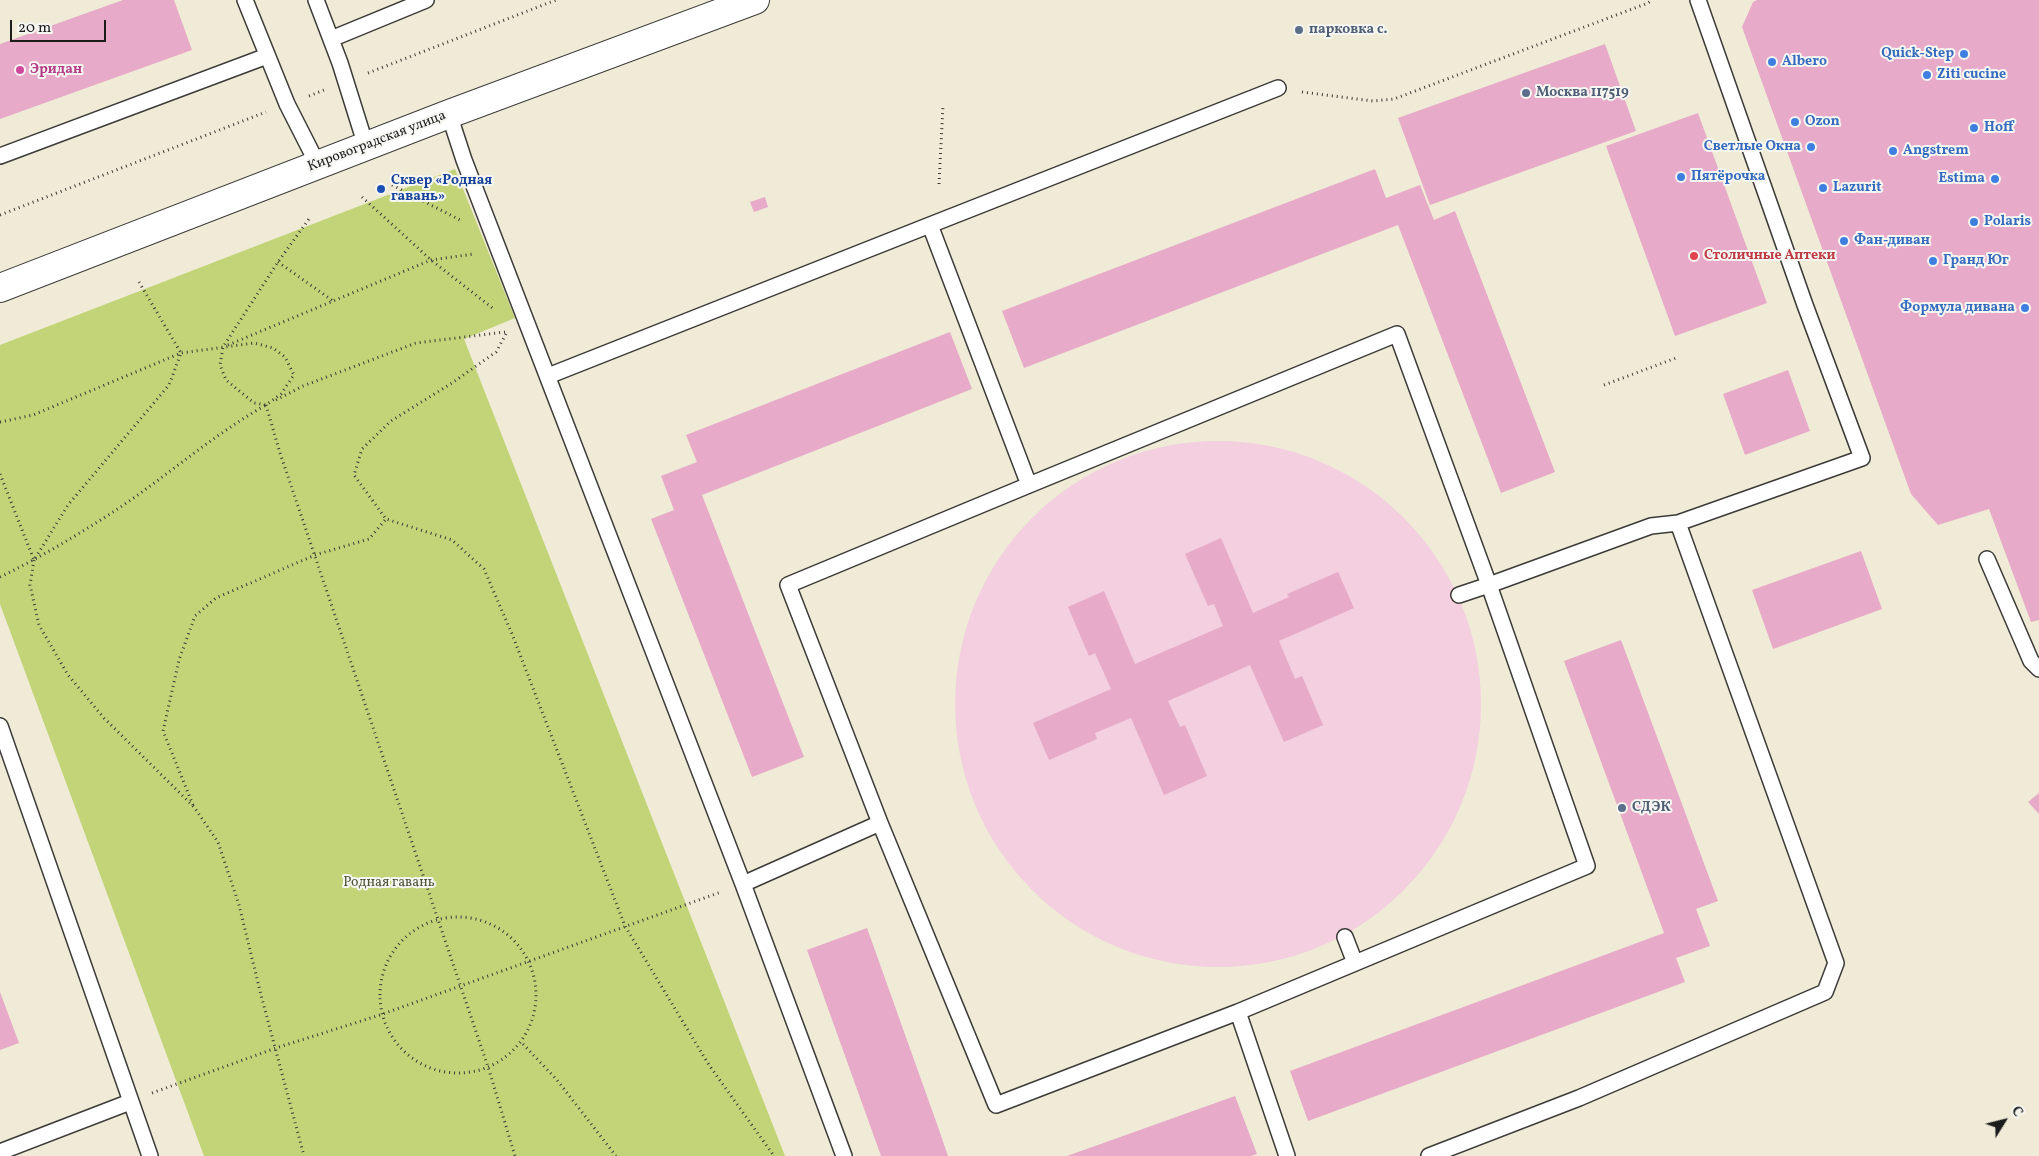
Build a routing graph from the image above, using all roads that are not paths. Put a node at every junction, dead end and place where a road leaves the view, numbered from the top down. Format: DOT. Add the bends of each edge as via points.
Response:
graph roads {
  1 [pos="245,0"];
  2 [pos="316,0"];
  3 [pos="426,0"];
  4 [pos="755,0"];
  5 [pos="1698,0"];
  6 [pos="331,39"];
  7 [pos="267,56"];
  8 [pos="1278,88"];
  9 [pos="449,114"];
  10 [pos="366,146"];
  11 [pos="0,156"];
  12 [pos="318,165"];
  13 [pos="930,225"];
  14 [pos="0,288"];
  15 [pos="548,376"];
  16 [pos="1029,485"];
  17 [pos="1678,523"];
  18 [pos="1987,559"];
  19 [pos="1489,586"];
  20 [pos="1459,595"];
  21 [pos="2039,669"];
  22 [pos="0,726"];
  23 [pos="880,823"];
  24 [pos="743,884"];
  25 [pos="1345,937"];
  26 [pos="1355,963"];
  27 [pos="1238,1012"];
  28 [pos="130,1102"];
  29 [pos="0,1152"];
  30 [pos="150,1156"];
  31 [pos="844,1156"];
  32 [pos="1287,1156"];
  33 [pos="1429,1156"];
  1 -- 7 [label="lane"];
  2 -- 6 [label="lane"];
  3 -- 6 [label="lane"];
  4 -- 9 [label="street, Кировоградская улица"];
  5 -- 17 [label="lane" via="1862,458"];
  6 -- 10 [label="lane"];
  7 -- 11 [label="lane"];
  7 -- 12 [label="lane"];
  8 -- 13 [label="lane"];
  9 -- 10 [label="street, Кировоградская улица"];
  9 -- 15 [label="lane"];
  10 -- 12 [label="street, Кировоградская улица"];
  12 -- 14 [label="street, Кировоградская улица"];
  13 -- 15 [label="lane"];
  13 -- 16 [label="lane"];
  15 -- 24 [label="lane"];
  16 -- 19 [label="lane" via="1397,334"];
  16 -- 23 [label="lane" via="788,585"];
  17 -- 19 [label="lane" via="1651,526"];
  17 -- 33 [label="lane" via="1836,963 1825,992 1579,1098"];
  18 -- 21 [label="lane" via="2031,661"];
  19 -- 20 [label="lane"];
  19 -- 26 [label="lane" via="1587,866"];
  22 -- 28 [label="lane"];
  23 -- 24 [label="lane"];
  23 -- 27 [label="lane" via="996,1105"];
  24 -- 31 [label="lane"];
  25 -- 26 [label="lane"];
  26 -- 27 [label="lane"];
  27 -- 32 [label="lane"];
  28 -- 29 [label="lane"];
  28 -- 30 [label="lane"];
}
